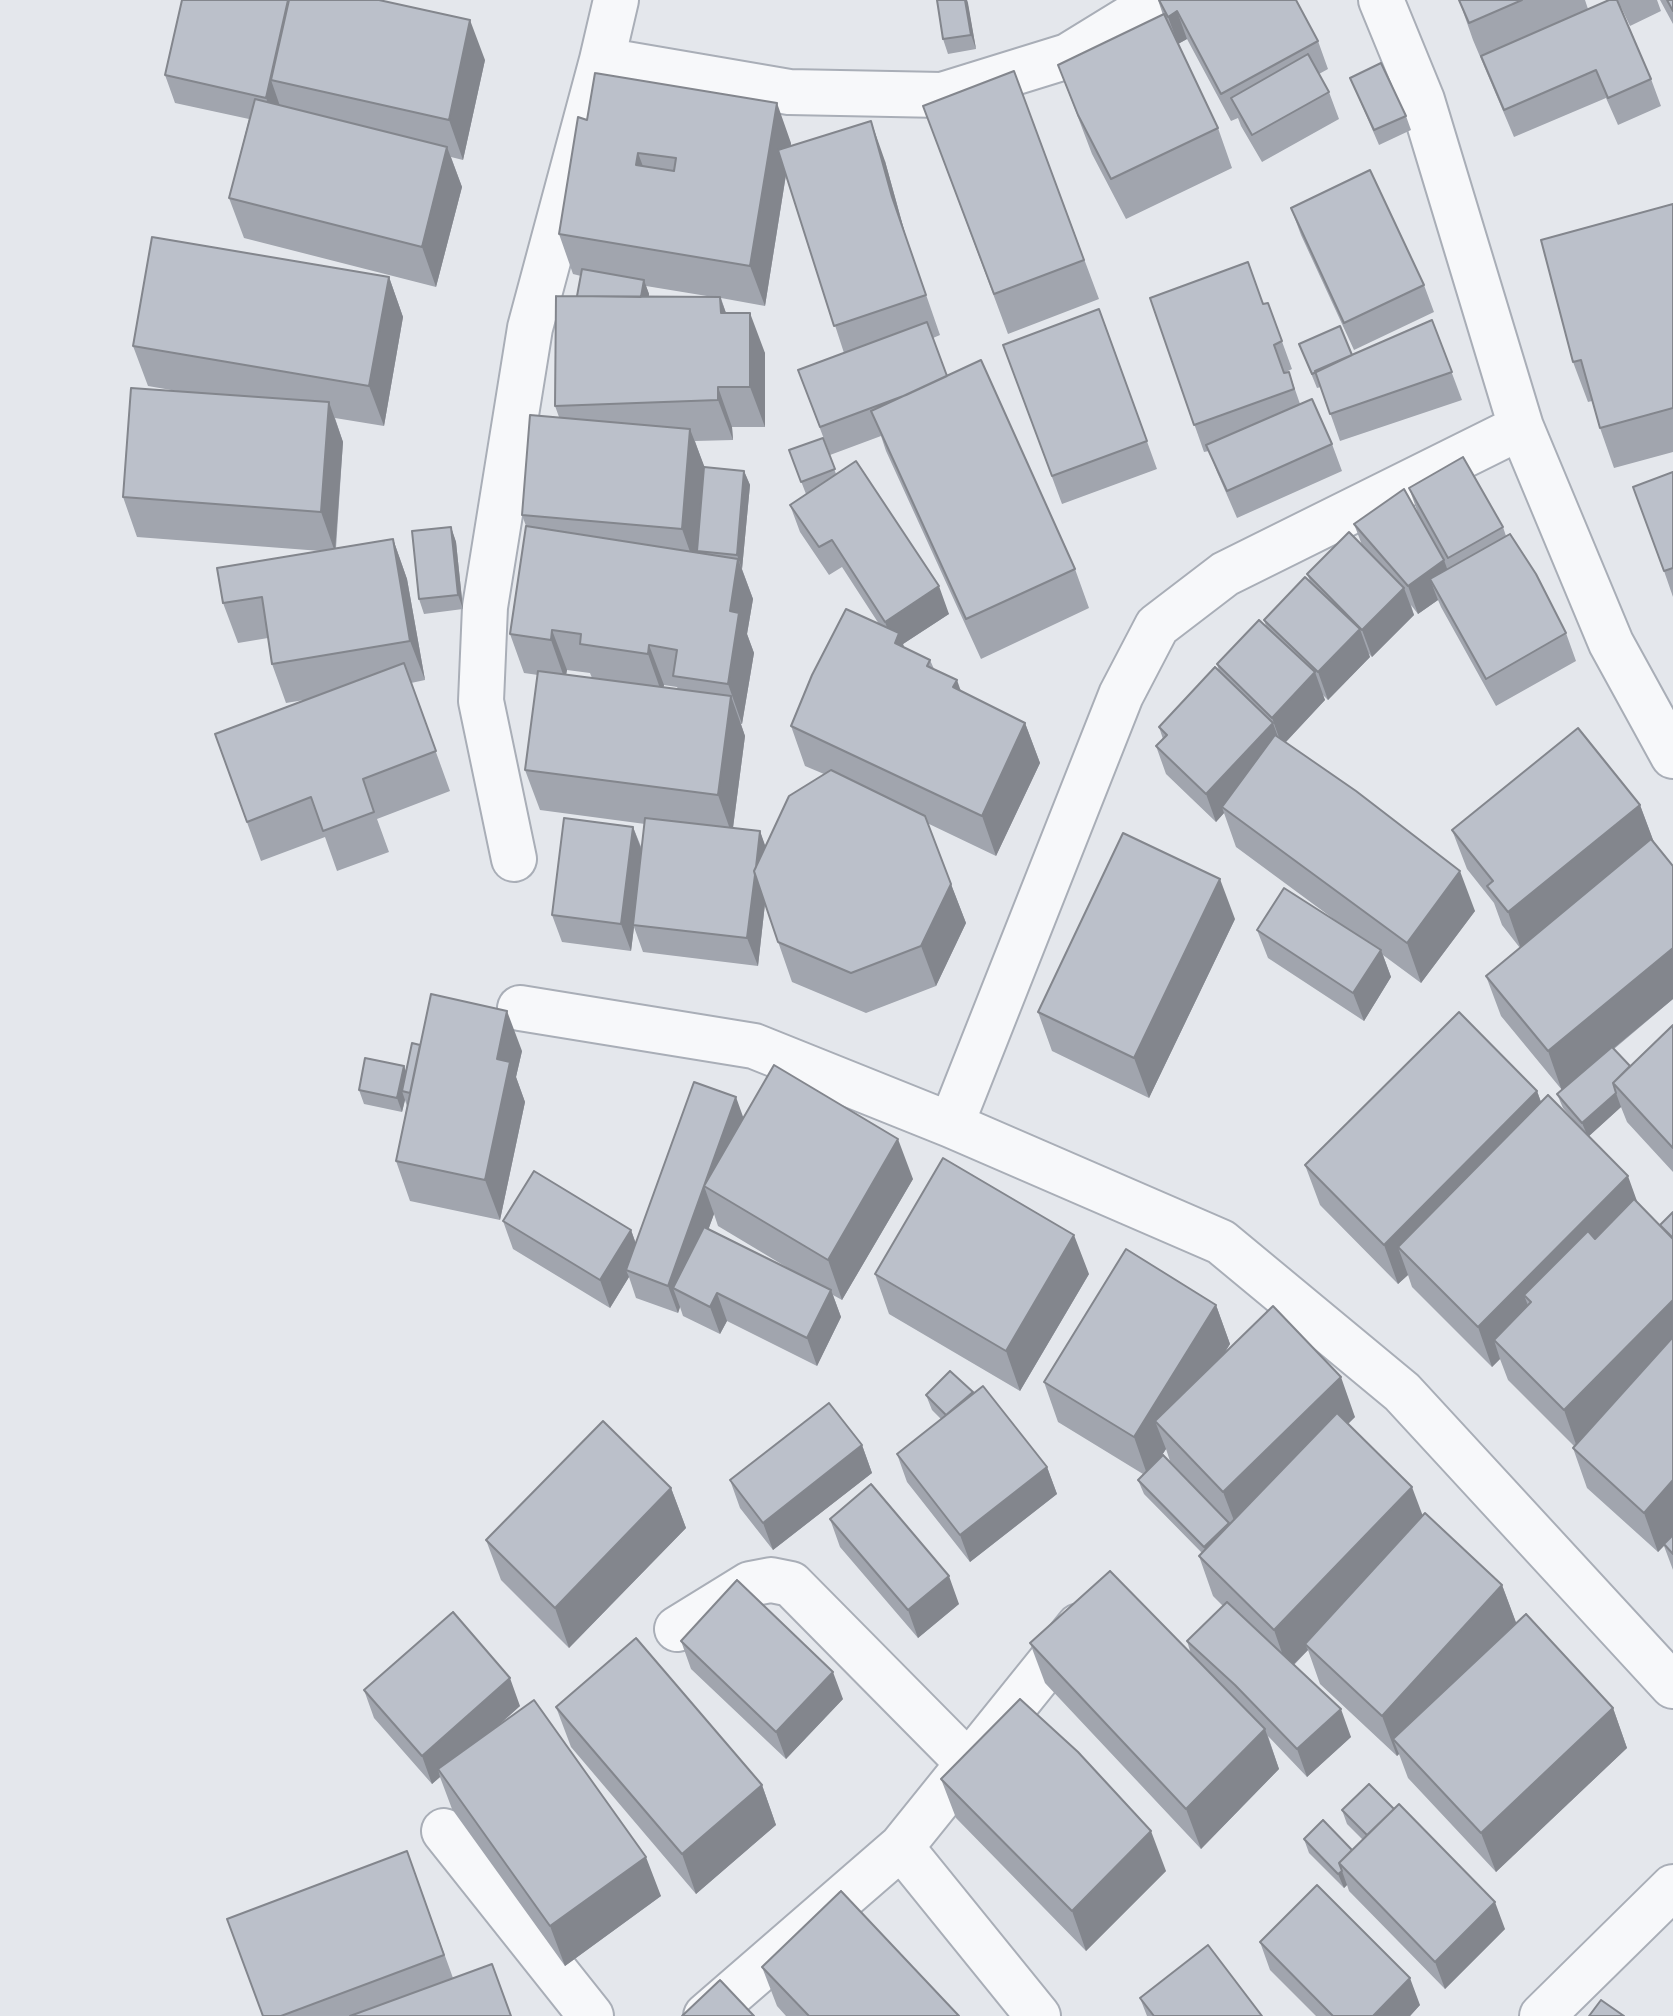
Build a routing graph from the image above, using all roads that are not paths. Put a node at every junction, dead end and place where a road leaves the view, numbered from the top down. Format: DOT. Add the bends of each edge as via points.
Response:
graph roads {
  1 [pos="616,0"];
  2 [pos="1159,0"];
  3 [pos="1381,0"];
  4 [pos="602,60"];
  5 [pos="1521,427"];
  6 [pos="1673,756"];
  7 [pos="514,859"];
  8 [pos="520,1008"];
  9 [pos="951,1125"];
  10 [pos="1099,1602"];
  11 [pos="677,1629"];
  12 [pos="1673,1686"];
  13 [pos="968,1763"];
  14 [pos="444,1831"];
  15 [pos="901,1847"];
  16 [pos="1673,1887"];
  17 [pos="591,2016"];
  18 [pos="706,2016"];
  19 [pos="1038,2016"];
  20 [pos="1542,2016"];
  1 -- 4 [label="street"];
  2 -- 4 [label="street" via="1068,56 942,95 789,92"];
  3 -- 5 [label="street" via="1422,100"];
  4 -- 7 [label="street" via="530,328 485,607 481,701"];
  5 -- 6 [label="street" via="1611,643"];
  5 -- 9 [label="street" via="1225,574 1157,626 1121,695"];
  8 -- 9 [label="street" via="754,1046"];
  9 -- 12 [label="street" via="1221,1242 1402,1392"];
  10 -- 13 [label="street"];
  11 -- 13 [label="street" via="750,1584 791,1584"];
  13 -- 15 [label="street"];
  14 -- 17 [label="street"];
  15 -- 18 [label="street"];
  15 -- 19 [label="street"];
  16 -- 20 [label="street"];
}
